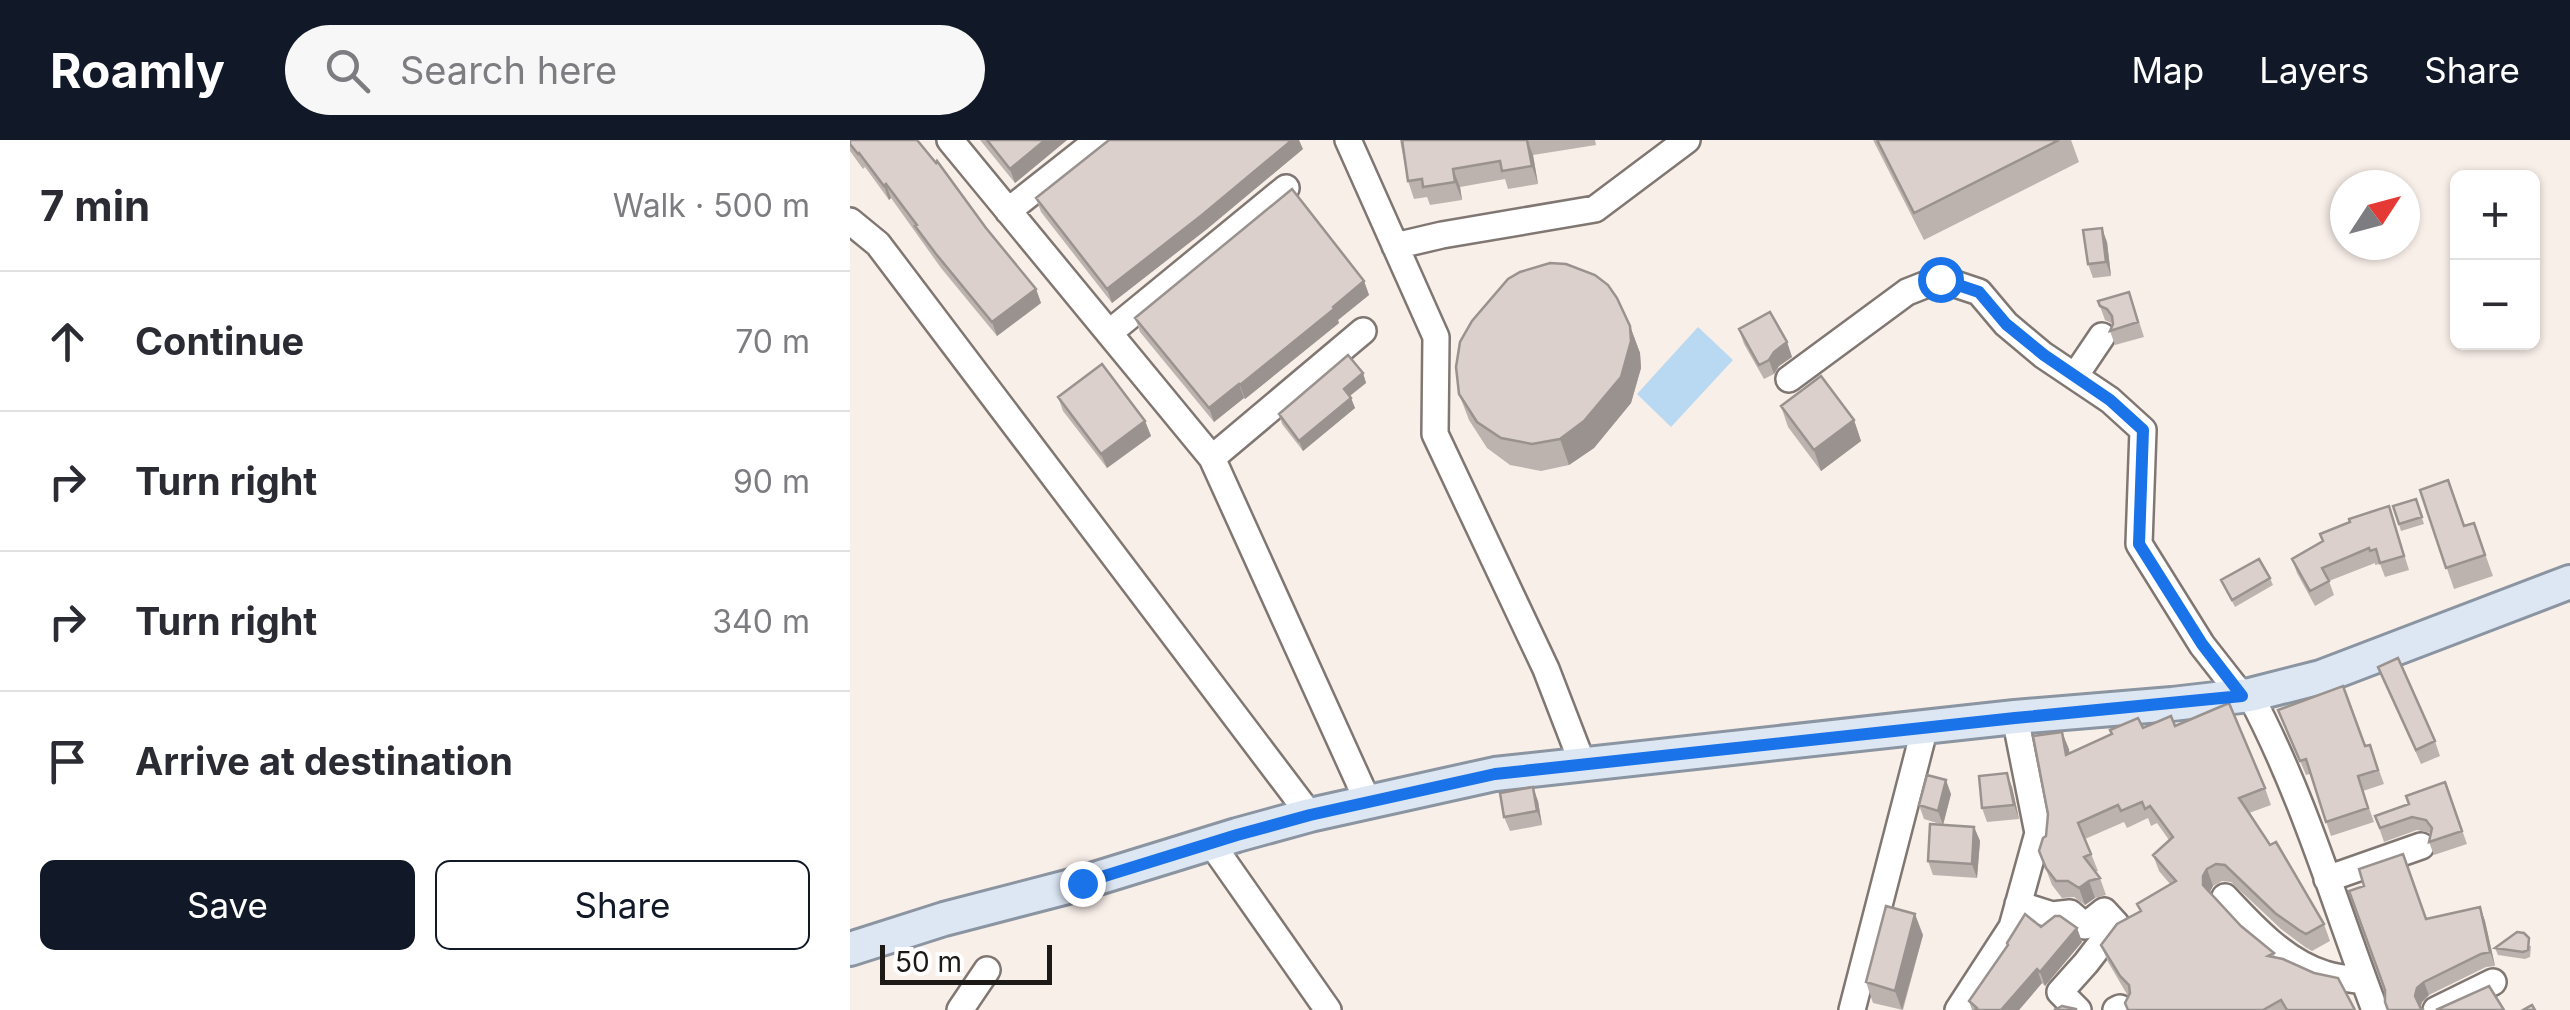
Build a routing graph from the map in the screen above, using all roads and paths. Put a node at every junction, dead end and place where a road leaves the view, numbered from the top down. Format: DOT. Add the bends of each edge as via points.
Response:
graph roads {
  1 [pos="950,140"];
  2 [pos="1098,140"];
  3 [pos="1348,140"];
  4 [pos="1687,140"];
  5 [pos="1286,188"];
  6 [pos="1008,212"];
  7 [pos="850,221"];
  8 [pos="1396,246"];
  9 [pos="1363,331"];
  10 [pos="1109,333"];
  11 [pos="2102,336"];
  12 [pos="2075,376"];
  13 [pos="1789,379"];
  14 [pos="1212,458"];
  15 [pos="2570,582"];
  16 [pos="2246,696"];
  17 [pos="2015,718"];
  18 [pos="1925,727"];
  19 [pos="1583,765"];
  20 [pos="1368,802"];
  21 [pos="1310,815"];
  22 [pos="1211,843"];
  23 [pos="2421,846"];
  24 [pos="2326,879"];
  25 [pos="2225,897"];
  26 [pos="2018,904"];
  27 [pos="850,949"];
  28 [pos="987,970"];
  29 [pos="2493,982"];
  30 [pos="2365,1000"];
  31 [pos="960,1010"];
  32 [pos="1328,1010"];
  33 [pos="1852,1010"];
  34 [pos="1958,1010"];
  35 [pos="2078,1010"];
  36 [pos="2436,1010"];
  1 -- 6 [label="street"];
  2 -- 6 [label="street"];
  3 -- 8 [label="street"];
  4 -- 8 [label="street" via="1594,209"];
  5 -- 10 [label="street"];
  6 -- 10 [label="street"];
  7 -- 21 [label="street" via="878,244"];
  8 -- 19 [label="street" via="1436,337 1435,434 1546,669"];
  9 -- 14 [label="street"];
  10 -- 14 [label="street"];
  11 -- 12 [label="street"];
  12 -- 13 [label="street" via="2006,324 1979,292 1940,279 1907,292"];
  12 -- 16 [label="street" via="2143,430 2139,544 2202,644"];
  14 -- 20 [label="street"];
  15 -- 16 [label="main road" via="2321,676"];
  16 -- 17 [label="main road"];
  16 -- 24 [label="street" via="2269,730"];
  17 -- 18 [label="main road"];
  17 -- 26 [label="street" via="2038,833"];
  18 -- 19 [label="main road"];
  18 -- 33 [label="street"];
  19 -- 20 [label="main road" via="1495,774"];
  20 -- 21 [label="main road"];
  21 -- 22 [label="main road"];
  22 -- 27 [label="main road"];
  22 -- 32 [label="street"];
  23 -- 24 [label="street"];
  24 -- 30 [label="street"];
  25 -- 30 [label="street" via="2288,955"];
  26 -- 34 [label="street" via="2012,926"];
  26 -- 35 [label="street" via="2052,915 2070,913 2085,926 2104,911 2116,924 2060,992"];
  28 -- 31 [label="street"];
  29 -- 36 [label="street"];
}
